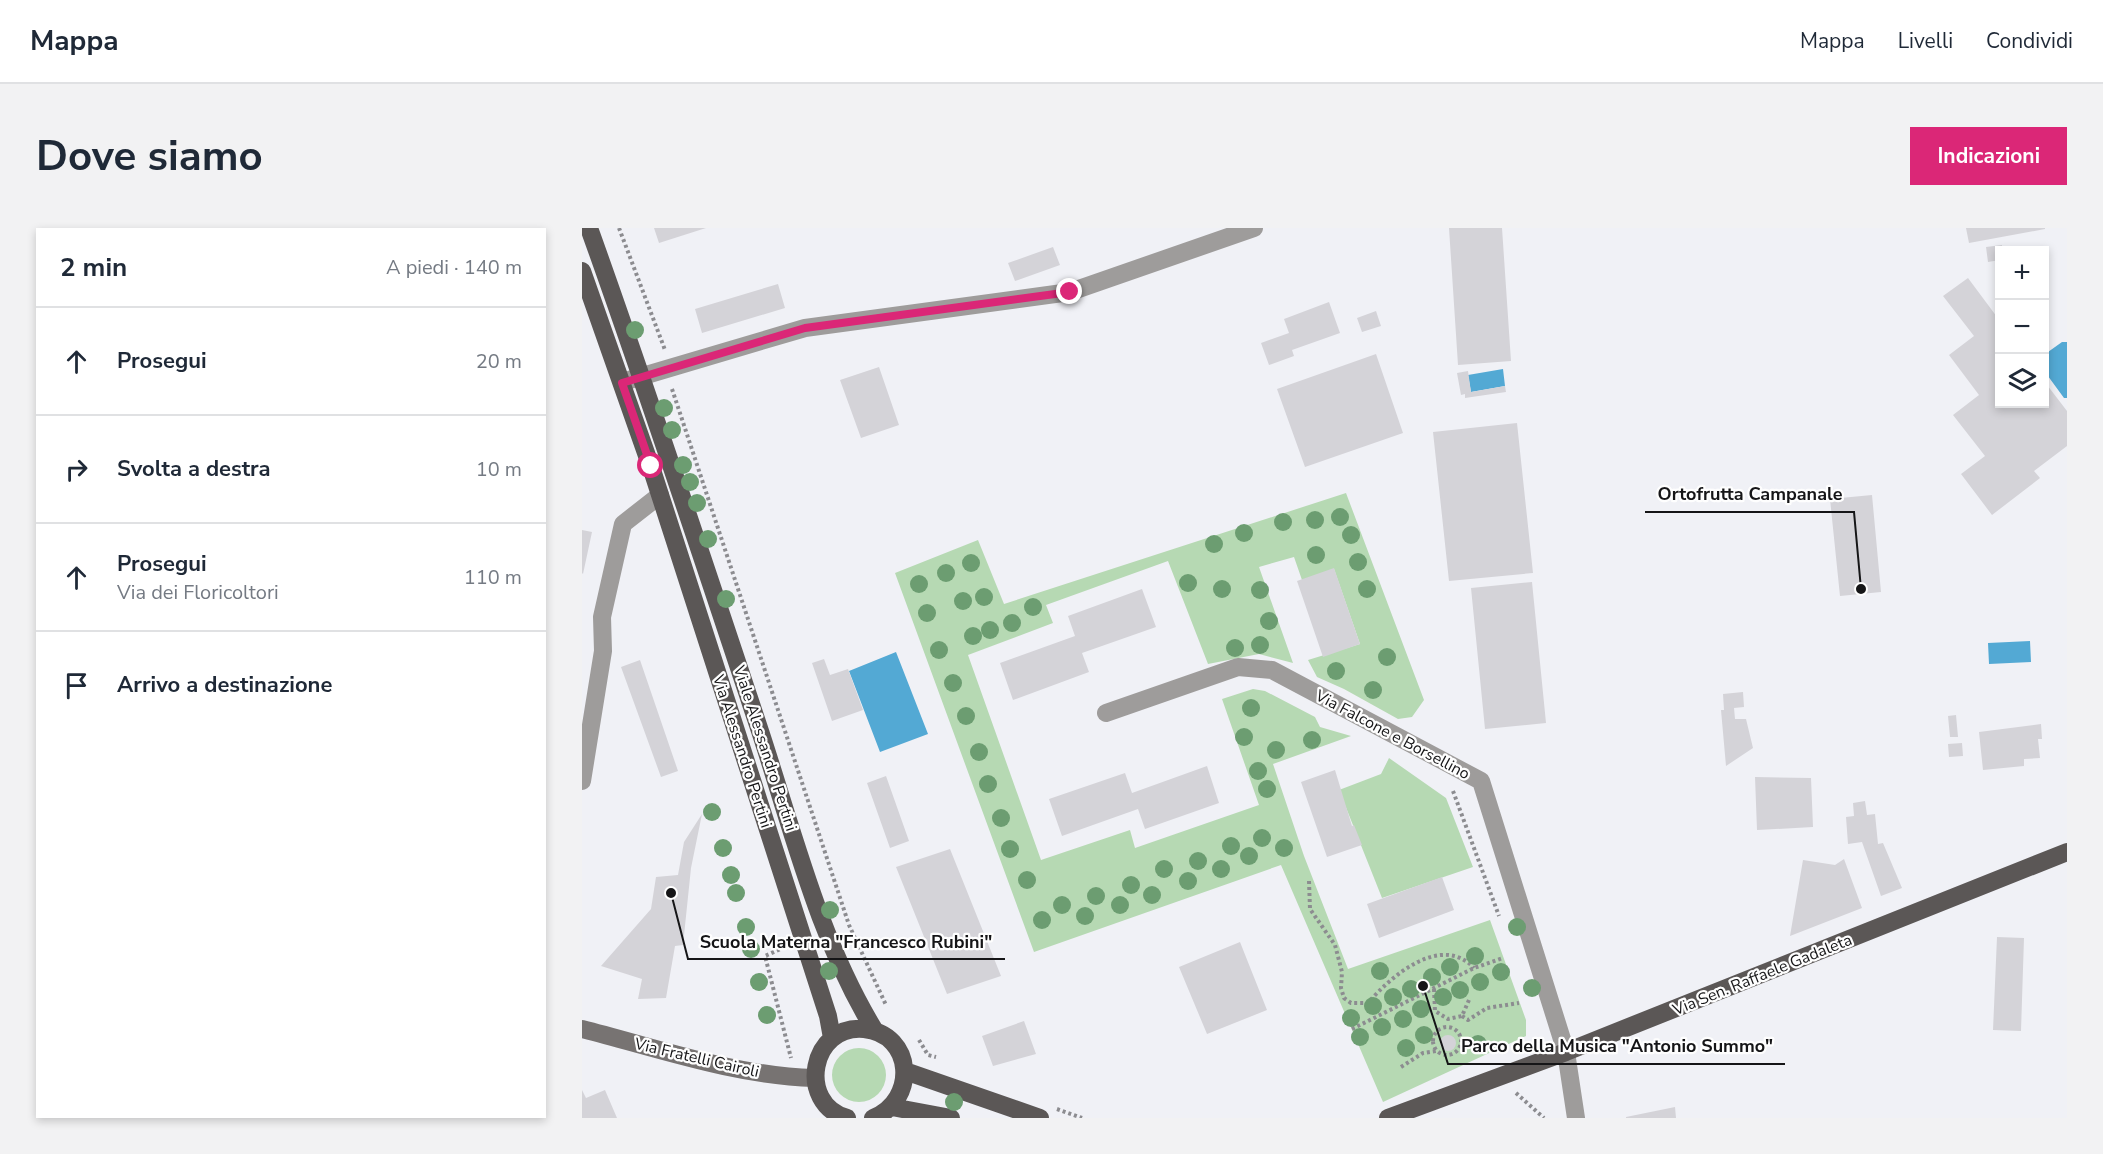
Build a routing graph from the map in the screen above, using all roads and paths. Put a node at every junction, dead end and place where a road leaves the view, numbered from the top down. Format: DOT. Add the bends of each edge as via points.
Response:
graph roads {
  1 [pos="589,228"];
  2 [pos="619,228"];
  3 [pos="1254,228"];
  4 [pos="582,272"];
  5 [pos="672,367"];
  6 [pos="642,376"];
  7 [pos="622,383"];
  8 [pos="660,495"];
  9 [pos="1106,713"];
  10 [pos="1439,759"];
  11 [pos="582,781"];
  12 [pos="2067,852"];
  13 [pos="1309,881"];
  14 [pos="849,925"];
  15 [pos="1503,925"];
  16 [pos="827,931"];
  17 [pos="804,940"];
  18 [pos="1503,958"];
  19 [pos="1474,968"];
  20 [pos="1434,988"];
  21 [pos="1469,1000"];
  22 [pos="1519,1003"];
  23 [pos="889,1010"];
  24 [pos="1462,1016"];
  25 [pos="1452,1019"];
  26 [pos="1451,1028"];
  27 [pos="582,1029"];
  28 [pos="1352,1029"];
  29 [pos="875,1031"];
  30 [pos="916,1036"];
  31 [pos="832,1038"];
  32 [pos="1436,1051"];
  33 [pos="1566,1052"];
  34 [pos="938,1058"];
  35 [pos="1401,1067"];
  36 [pos="905,1071"];
  37 [pos="793,1077"];
  38 [pos="814,1078"];
  39 [pos="1496,1078"];
  40 [pos="892,1107"];
  41 [pos="1045,1112"];
  42 [pos="845,1118"];
  43 [pos="873,1118"];
  44 [pos="951,1118"];
  45 [pos="1082,1118"];
  46 [pos="1388,1118"];
  47 [pos="1544,1118"];
  48 [pos="1576,1118"];
  1 -- 6 [label="main road, Viale Alessandro Pertini"];
  2 -- 5 [label="path"];
  3 -- 5 [label="street" via="1070,292 805,328"];
  4 -- 7 [label="main road, Via Alessandro Pertini"];
  5 -- 6 [label="street"];
  5 -- 14 [label="path" via="673,392"];
  6 -- 7 [label="street"];
  6 -- 16 [label="main road, Viale Alessandro Pertini"];
  7 -- 8 [label="main road, Via Alessandro Pertini"];
  8 -- 11 [label="street" via="623,524 602,617 603,651"];
  8 -- 17 [label="main road, Via Alessandro Pertini"];
  9 -- 10 [label="street, Via Falcone e Borsellino" via="1238,667 1272,670"];
  10 -- 15 [label="path"];
  10 -- 33 [label="street, Via Falcone e Borsellino" via="1481,781"];
  12 -- 33 [label="main road, Via Sen. Raffaele Gadaleta"];
  13 -- 19 [label="path" via="1310,909 1335,945 1342,972 1341,988 1344,998 1351,1003 1368,1003 1402,969 1425,959 1455,955 1465,958"];
  14 -- 16 [label="path"];
  14 -- 23 [label="path"];
  16 -- 29 [label="main road, Viale Alessandro Pertini" via="860,1007"];
  17 -- 31 [label="main road, Via Alessandro Pertini"];
  17 -- 37 [label="path" via="765,956 793,1063"];
  18 -- 19 [label="path"];
  19 -- 20 [label="path"];
  20 -- 25 [label="path" via="1435,1011"];
  20 -- 28 [label="path"];
  21 -- 24 [label="path"];
  22 -- 24 [label="path" via="1487,1008 1468,1020"];
  24 -- 25 [label="path"];
  25 -- 26 [label="path"];
  26 -- 32 [label="path" via="1443,1027 1435,1033 1432,1042"];
  26 -- 32 [label="path" via="1460,1034 1460,1047 1449,1056"];
  27 -- 37 [label="street, Via Fratelli Cairoli" via="717,1063"];
  29 -- 31 [label="main road" via="852,1029"];
  29 -- 36 [label="main road, Viale Alessandro Pertini" via="896,1047"];
  30 -- 34 [label="path" via="928,1054"];
  31 -- 38 [label="main road" via="815,1063"];
  32 -- 35 [label="path" via="1423,1053"];
  33 -- 39 [label="main road, Via Sen. Raffaele Gadaleta"];
  33 -- 48 [label="street, Via Falcone e Borsellino"];
  36 -- 40 [label="main road" via="905,1084"];
  36 -- 41 [label="main road"];
  37 -- 38 [label="street, Via Fratelli Cairoli"];
  38 -- 42 [label="main road" via="823,1102"];
  39 -- 46 [label="main road, Via Sen. Raffaele Gadaleta"];
  39 -- 47 [label="path"];
  40 -- 43 [label="main road"];
  40 -- 44 [label="main road"];
  41 -- 45 [label="path"];
}
